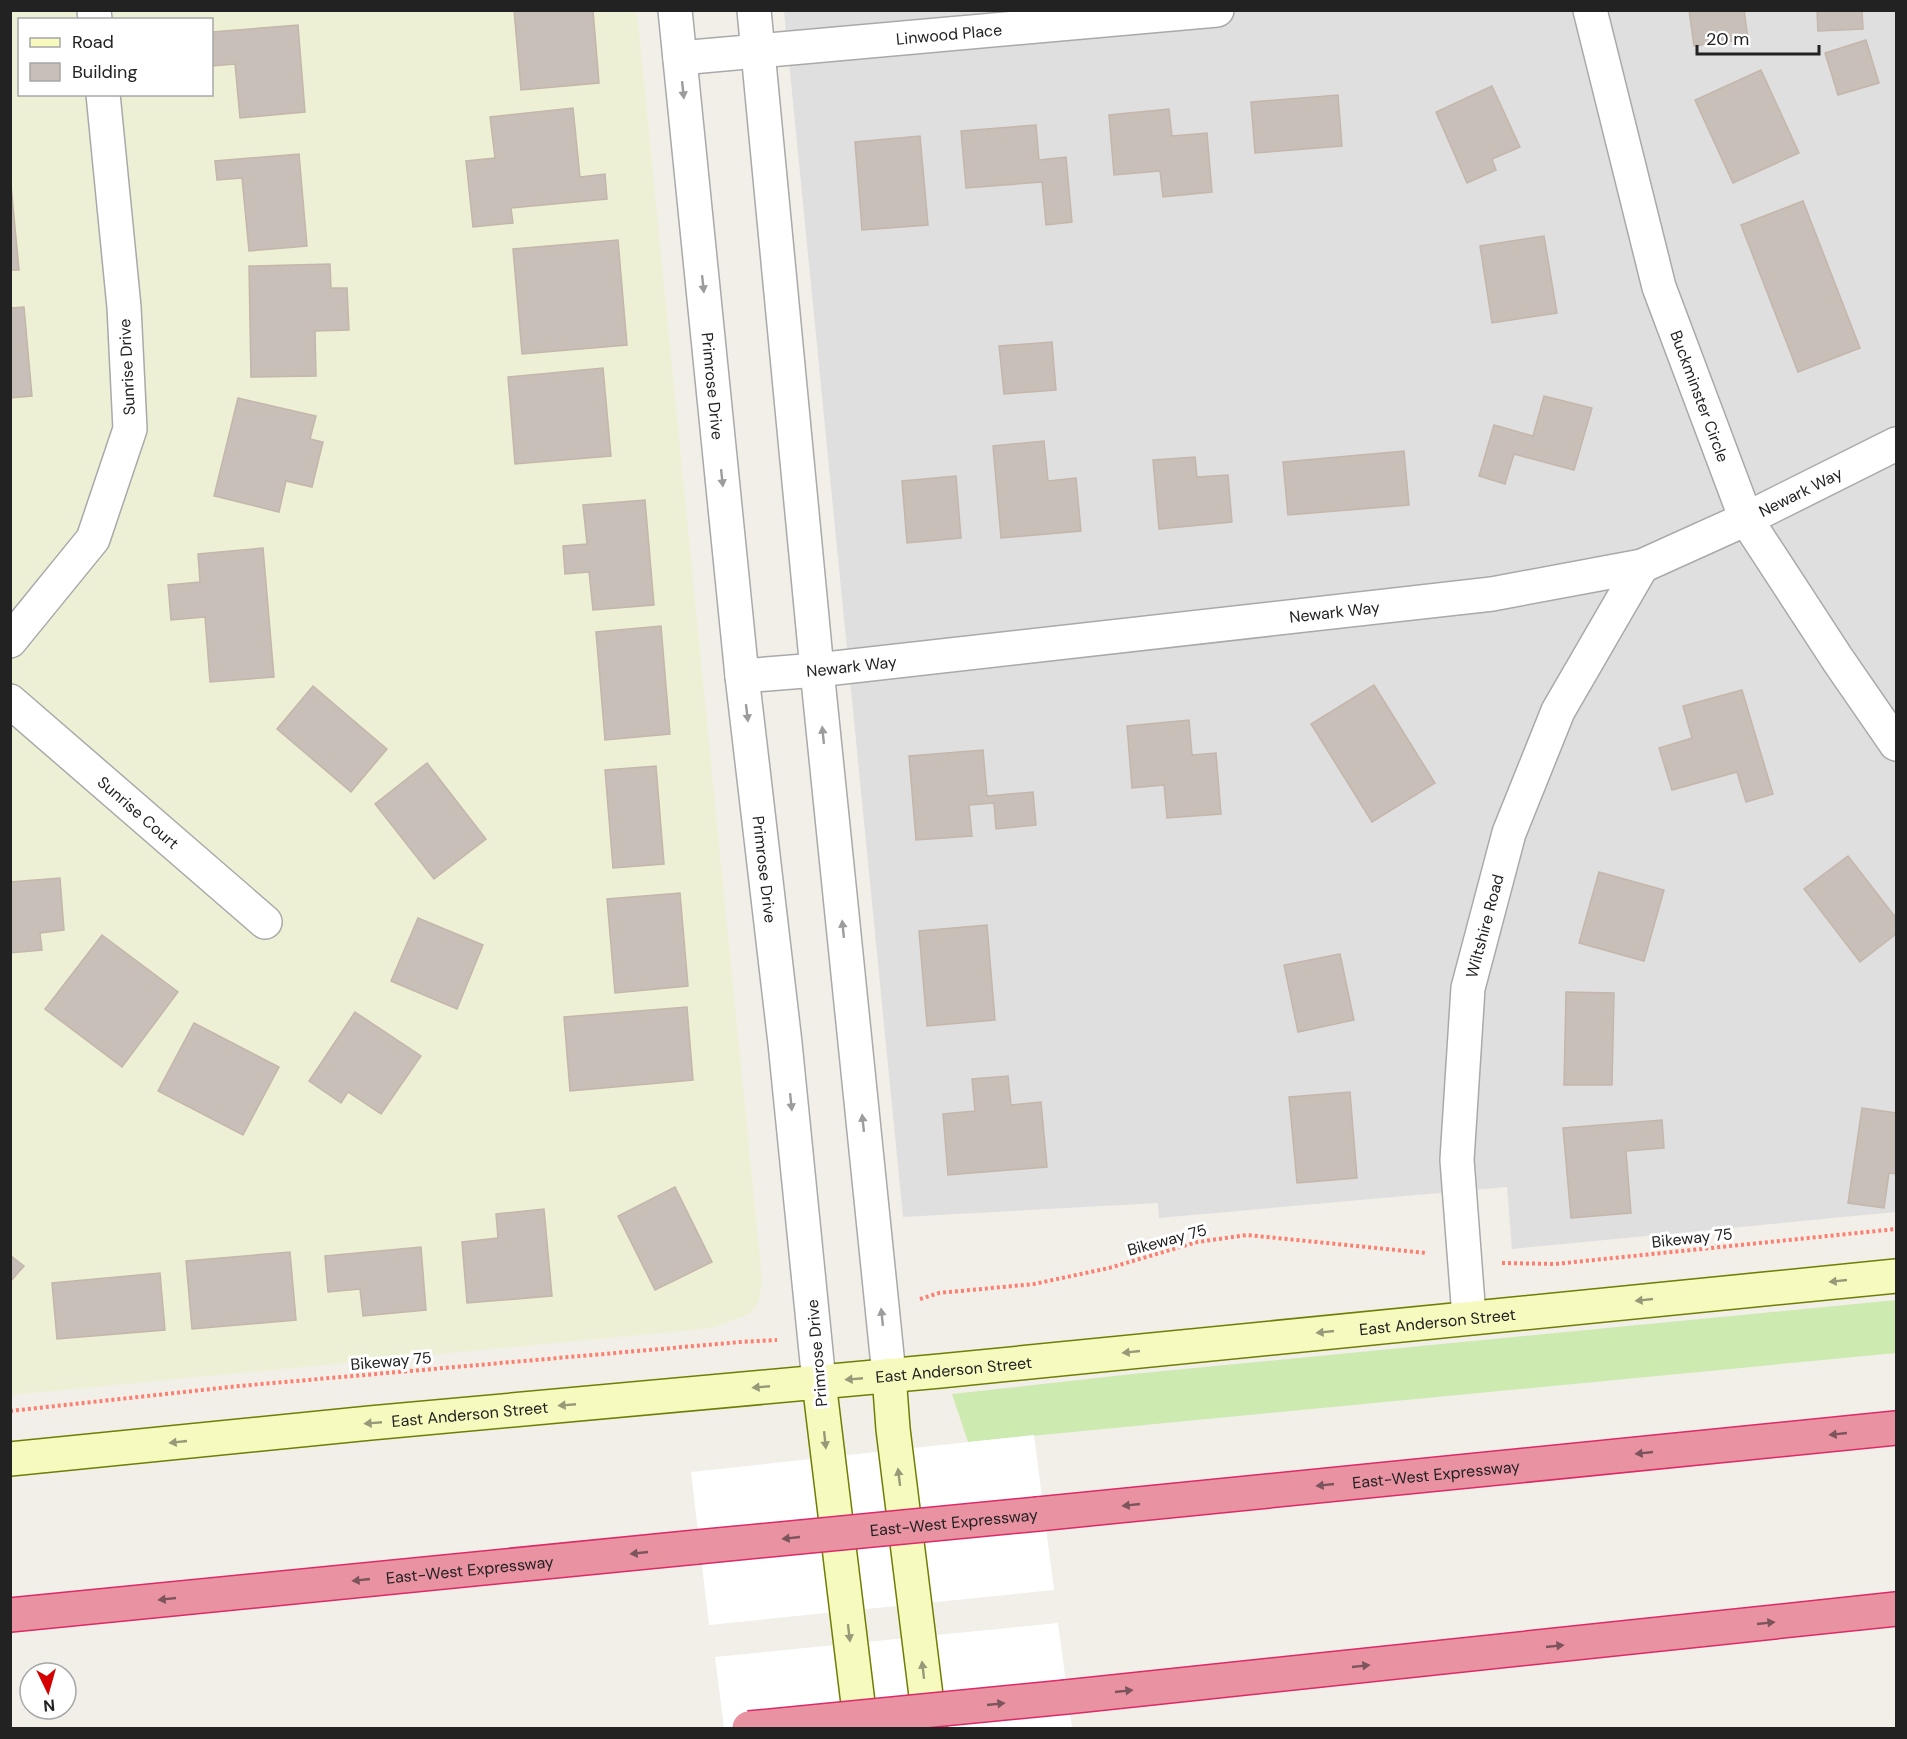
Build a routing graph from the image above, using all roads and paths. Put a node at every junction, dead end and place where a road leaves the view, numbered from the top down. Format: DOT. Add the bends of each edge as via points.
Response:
graph roads {
  1 [pos="675,10"];
  2 [pos="754,10"];
  3 [pos="1217,10"];
  4 [pos="1590,10"];
  5 [pos="758,51"];
  6 [pos="680,58"];
  7 [pos="103,96"];
  8 [pos="1896,444"];
  9 [pos="1746,519"];
  10 [pos="1642,566"];
  11 [pos="10,641"];
  12 [pos="817,670"];
  13 [pos="742,676"];
  14 [pos="10,701"];
  15 [pos="1896,744"];
  16 [pos="265,922"];
  17 [pos="1896,1229"];
  18 [pos="1433,1254"];
  19 [pos="1500,1263"];
  20 [pos="1896,1276"];
  21 [pos="910,1303"];
  22 [pos="1469,1317"];
  23 [pos="773,1342"];
  24 [pos="889,1376"];
  25 [pos="819,1382"];
  26 [pos="10,1411"];
  27 [pos="1896,1428"];
  28 [pos="10,1459"];
  29 [pos="1896,1609"];
  30 [pos="10,1615"];
  31 [pos="749,1728"];
  32 [pos="861,1728"];
  33 [pos="930,1728"];
  1 -- 6 [label="street, Primrose Drive"];
  2 -- 5 [label="street"];
  3 -- 5 [label="street, Linwood Place"];
  4 -- 9 [label="street, Buckminster Circle" via="1659,287"];
  5 -- 6 [label="street, Linwood Place"];
  5 -- 12 [label="street"];
  6 -- 13 [label="street, Primrose Drive, one-way"];
  7 -- 11 [label="street, Sunrise Drive" via="124,307 130,429 93,539"];
  8 -- 9 [label="street, Newark Way"];
  9 -- 10 [label="street, Newark Way"];
  9 -- 15 [label="street, Buckminster Circle"];
  10 -- 12 [label="street, Newark Way" via="1492,594"];
  10 -- 22 [label="street, Wiltshire Road" via="1558,711 1509,833 1468,988 1457,1160"];
  12 -- 13 [label="street, Newark Way"];
  24 -- 12 [label="street, one-way"];
  13 -- 25 [label="street, Primrose Drive, one-way"];
  14 -- 16 [label="street, Sunrise Court"];
  17 -- 19 [label="path, Bikeway 75" via="1556,1264"];
  18 -- 21 [label="path, Bikeway 75" via="1247,1235 1197,1242 1109,1268 1034,1284 939,1293"];
  20 -- 22 [label="main road, East Anderson Street, one-way"];
  22 -- 24 [label="main road, East Anderson Street, one-way"];
  23 -- 26 [label="path, Bikeway 75" via="238,1386"];
  24 -- 25 [label="main road, East Anderson Street, one-way"];
  33 -- 24 [label="main road, one-way"];
  25 -- 28 [label="main road, East Anderson Street, one-way"];
  25 -- 32 [label="main road, Primrose Drive, one-way"];
  27 -- 30 [label="highway, East-West Expressway, one-way, bridge"];
  31 -- 29 [label="highway, one-way, bridge"];
}
